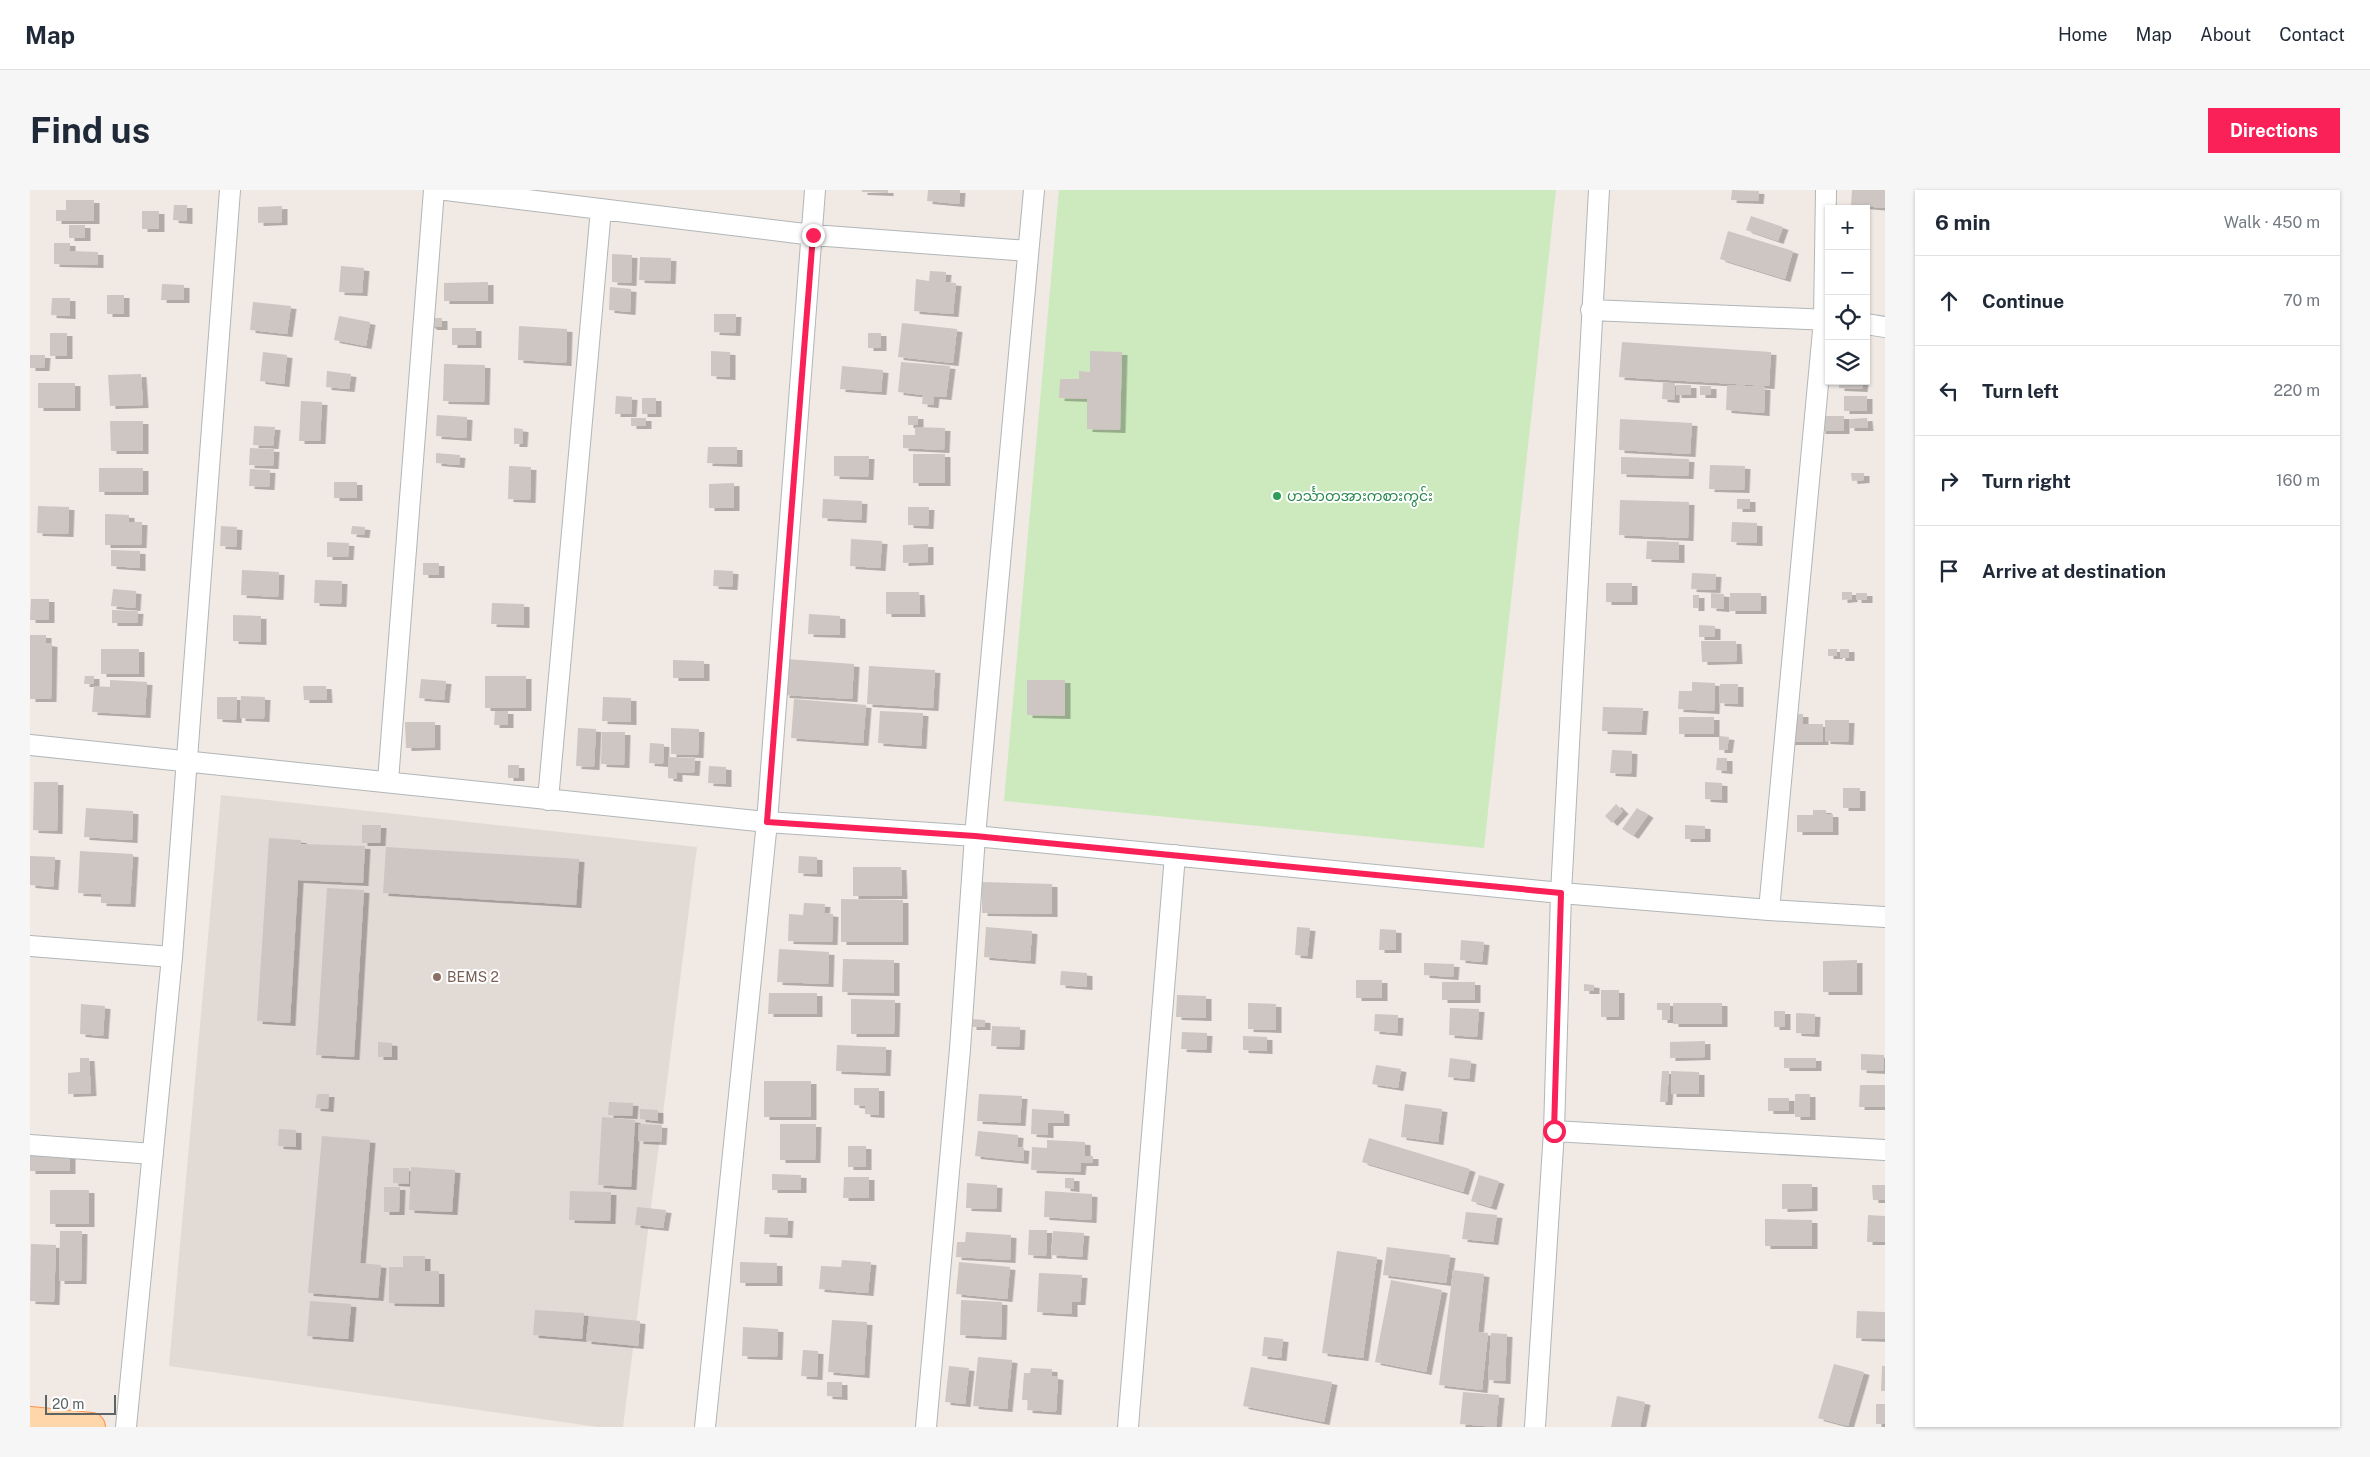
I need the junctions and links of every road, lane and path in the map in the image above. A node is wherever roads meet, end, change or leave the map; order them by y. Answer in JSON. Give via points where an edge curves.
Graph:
{"nodes":[{"id":1,"x":230,"y":190,"type":"edge"},
{"id":2,"x":434,"y":190,"type":"edge"},
{"id":3,"x":446,"y":190,"type":"edge"},
{"id":4,"x":815,"y":190,"type":"edge"},
{"id":5,"x":1034,"y":190,"type":"edge"},
{"id":6,"x":1598,"y":190,"type":"edge"},
{"id":7,"x":1826,"y":190,"type":"edge"},
{"id":8,"x":601,"y":209,"type":"junction"},
{"id":9,"x":813,"y":235,"type":"junction"},
{"id":10,"x":1028,"y":251,"type":"junction"},
{"id":11,"x":1826,"y":295,"type":"edge"},
{"id":12,"x":1591,"y":310,"type":"junction"},
{"id":13,"x":1825,"y":320,"type":"edge"},
{"id":14,"x":1870,"y":325,"type":"edge"},
{"id":15,"x":1885,"y":327,"type":"edge"},
{"id":16,"x":1825,"y":330,"type":"edge"},
{"id":17,"x":30,"y":745,"type":"edge"},
{"id":18,"x":186,"y":762,"type":"junction"},
{"id":19,"x":388,"y":781,"type":"junction"},
{"id":20,"x":548,"y":800,"type":"junction"},
{"id":21,"x":767,"y":822,"type":"junction"},
{"id":22,"x":975,"y":836,"type":"junction"},
{"id":23,"x":1175,"y":855,"type":"junction"},
{"id":24,"x":1561,"y":893,"type":"junction"},
{"id":25,"x":1768,"y":910,"type":"junction"},
{"id":26,"x":1885,"y":917,"type":"edge"},
{"id":27,"x":30,"y":946,"type":"edge"},
{"id":28,"x":172,"y":958,"type":"junction"},
{"id":29,"x":1554,"y":1131,"type":"junction"},
{"id":30,"x":30,"y":1145,"type":"edge"},
{"id":31,"x":1885,"y":1150,"type":"edge"},
{"id":32,"x":153,"y":1154,"type":"junction"},
{"id":33,"x":30,"y":1421,"type":"edge"},
{"id":34,"x":91,"y":1427,"type":"edge"},
{"id":35,"x":126,"y":1427,"type":"edge"},
{"id":36,"x":704,"y":1427,"type":"edge"},
{"id":37,"x":926,"y":1427,"type":"edge"},
{"id":38,"x":1128,"y":1427,"type":"edge"},
{"id":39,"x":1535,"y":1427,"type":"edge"}],
"edges":[{"from":1,"to":18,"type":"street"},
{"from":2,"to":19,"type":"street"},
{"from":3,"to":8,"type":"street"},
{"from":4,"to":9,"type":"street"},
{"from":5,"to":10,"type":"street"},
{"from":6,"to":12,"type":"street"},
{"from":7,"to":11,"type":"street"},
{"from":8,"to":9,"type":"street"},
{"from":8,"to":20,"type":"street"},
{"from":9,"to":10,"type":"street"},
{"from":9,"to":21,"type":"street"},
{"from":10,"to":22,"type":"street"},
{"from":12,"to":13,"type":"street"},
{"from":12,"to":24,"type":"street"},
{"from":14,"to":15,"type":"street"},
{"from":16,"to":25,"type":"street"},
{"from":17,"to":18,"type":"street"},
{"from":18,"to":19,"type":"street"},
{"from":18,"to":28,"type":"street"},
{"from":19,"to":20,"type":"street"},
{"from":20,"to":21,"type":"street"},
{"from":21,"to":22,"type":"street"},
{"from":21,"to":36,"type":"street"},
{"from":22,"to":23,"type":"street"},
{"from":22,"to":37,"type":"street","via":[[960,1049]]},
{"from":23,"to":24,"type":"street"},
{"from":23,"to":38,"type":"street"},
{"from":24,"to":25,"type":"street"},
{"from":24,"to":29,"type":"street"},
{"from":25,"to":26,"type":"street"},
{"from":27,"to":28,"type":"street"},
{"from":28,"to":32,"type":"street"},
{"from":29,"to":31,"type":"street"},
{"from":29,"to":39,"type":"street"},
{"from":30,"to":32,"type":"street"},
{"from":32,"to":35,"type":"street"},
{"from":33,"to":34,"type":"main road"}]}
